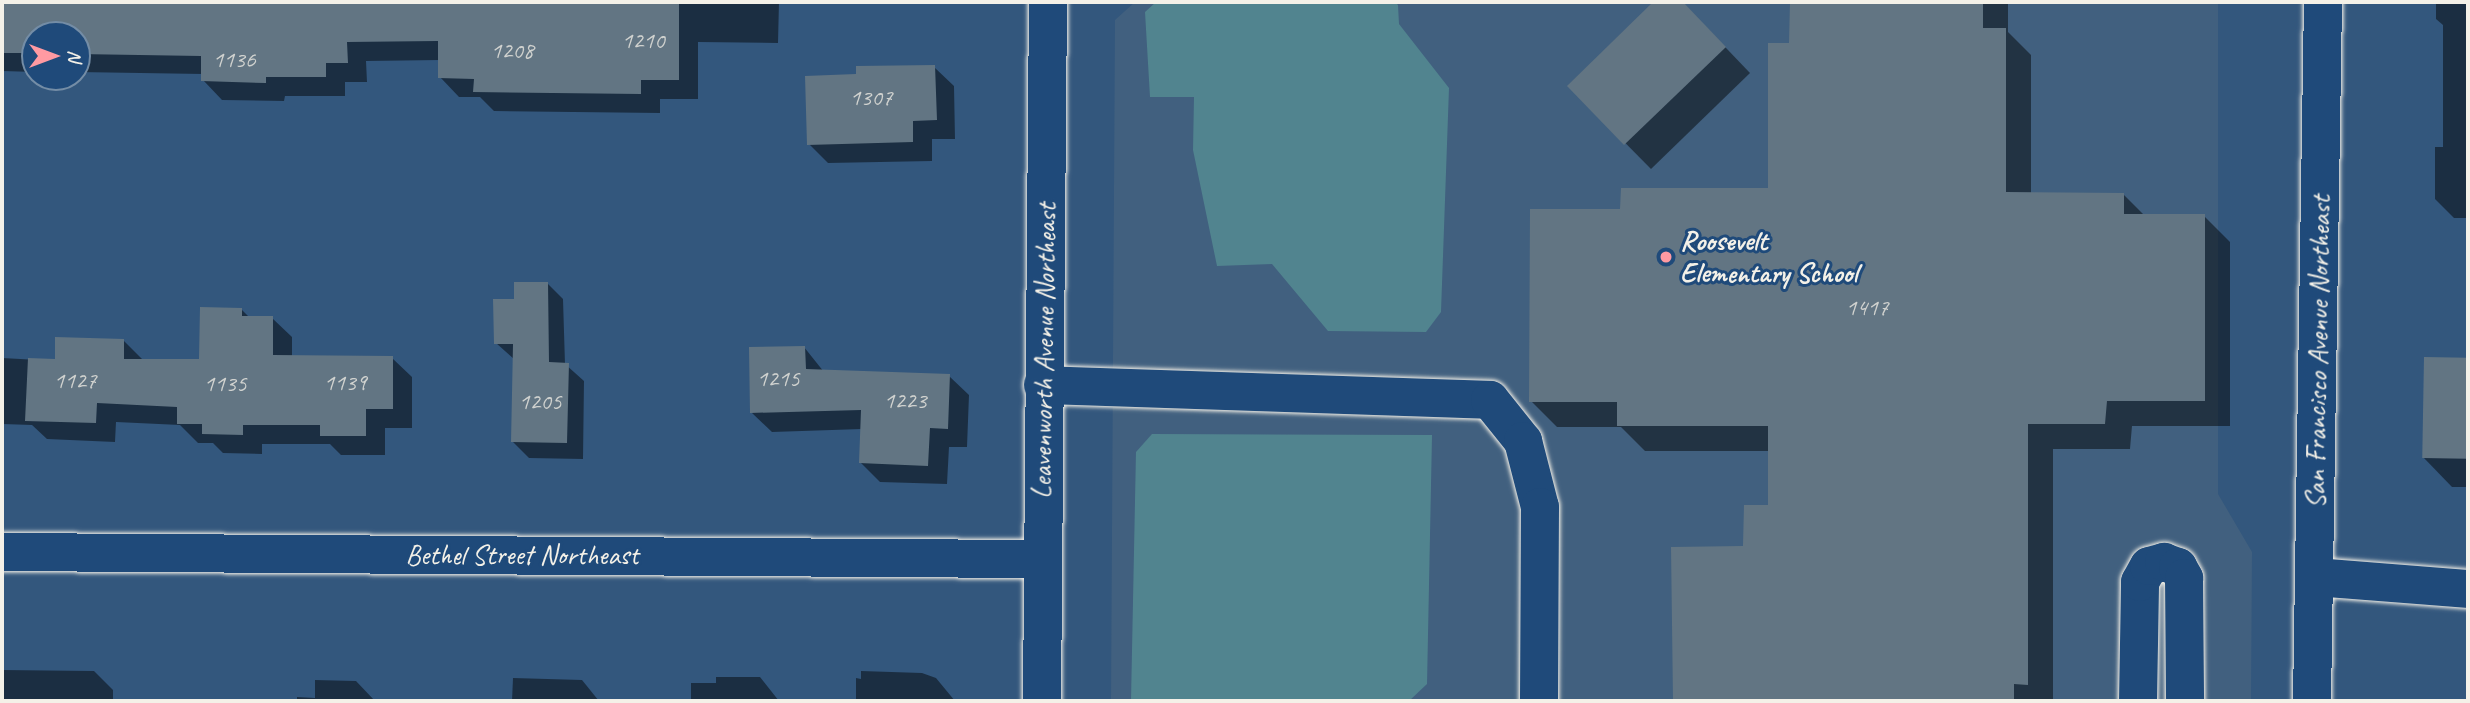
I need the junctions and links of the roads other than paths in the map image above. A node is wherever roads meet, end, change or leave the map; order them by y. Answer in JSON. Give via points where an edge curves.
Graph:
{"nodes":[{"id":1,"x":1048,"y":2,"type":"edge"},
{"id":2,"x":2323,"y":2,"type":"edge"},
{"id":3,"x":1043,"y":385,"type":"junction"},
{"id":4,"x":2,"y":552,"type":"edge"},
{"id":5,"x":1041,"y":559,"type":"junction"},
{"id":6,"x":2315,"y":578,"type":"junction"},
{"id":7,"x":2468,"y":589,"type":"edge"},
{"id":8,"x":1042,"y":701,"type":"edge"},
{"id":9,"x":1539,"y":701,"type":"edge"},
{"id":10,"x":2137,"y":701,"type":"edge"},
{"id":11,"x":2185,"y":701,"type":"edge"},
{"id":12,"x":2312,"y":701,"type":"edge"}],
"edges":[{"from":1,"to":3,"type":"street","name":"Leavenworth Avenue Northeast"},
{"from":2,"to":6,"type":"street","name":"San Francisco Avenue Northeast"},
{"from":3,"to":5,"type":"street","name":"Leavenworth Avenue Northeast"},
{"from":3,"to":9,"type":"street","via":[[1490,400],[1523,440],[1540,507]]},
{"from":4,"to":5,"type":"street","name":"Bethel Street Northeast"},
{"from":5,"to":8,"type":"street","name":"Leavenworth Avenue Northeast"},
{"from":6,"to":7,"type":"street"},
{"from":6,"to":12,"type":"street","name":"San Francisco Avenue Northeast"},
{"from":10,"to":11,"type":"street","via":[[2140,582],[2149,566],[2164,562],[2178,567],[2184,578]]}]}
